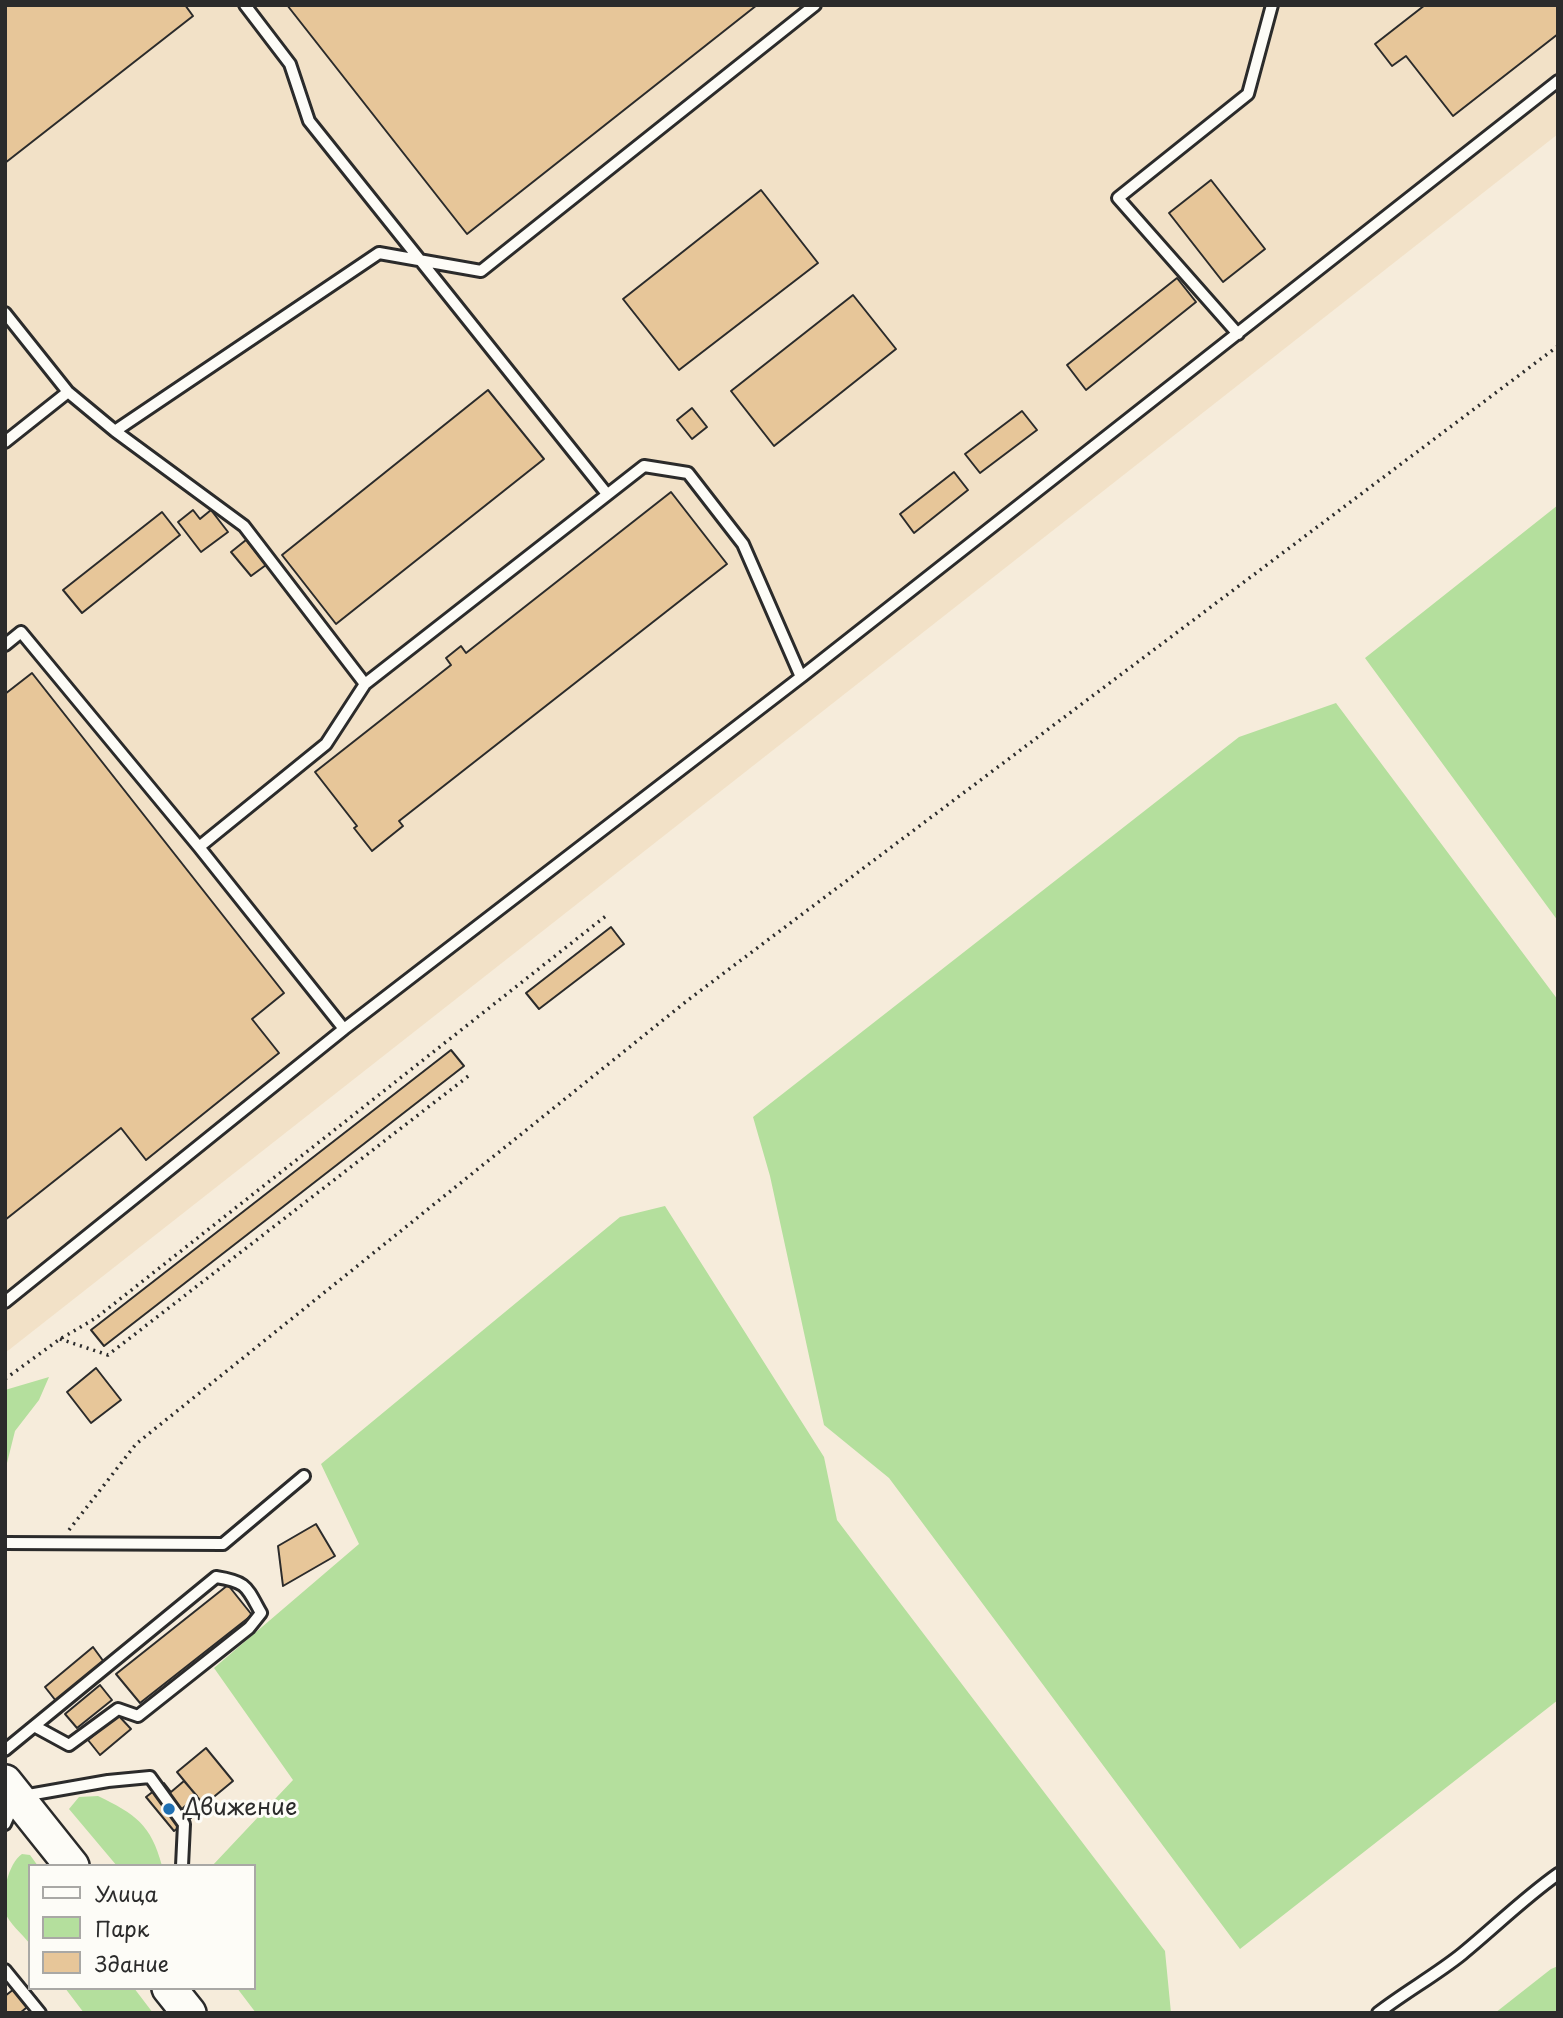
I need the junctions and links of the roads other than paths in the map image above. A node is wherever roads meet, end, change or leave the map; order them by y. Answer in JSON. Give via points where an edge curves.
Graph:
{"nodes":[{"id":1,"x":245,"y":5,"type":"edge"},
{"id":2,"x":815,"y":5,"type":"edge"},
{"id":3,"x":1272,"y":5,"type":"edge"},
{"id":4,"x":1558,"y":81,"type":"edge"},
{"id":5,"x":420,"y":260,"type":"junction"},
{"id":6,"x":5,"y":313,"type":"edge"},
{"id":7,"x":1238,"y":334,"type":"junction"},
{"id":8,"x":68,"y":392,"type":"junction"},
{"id":9,"x":115,"y":431,"type":"junction"},
{"id":10,"x":5,"y":442,"type":"edge"},
{"id":11,"x":607,"y":494,"type":"junction"},
{"id":12,"x":5,"y":645,"type":"edge"},
{"id":13,"x":801,"y":677,"type":"junction"},
{"id":14,"x":365,"y":684,"type":"junction"},
{"id":15,"x":199,"y":847,"type":"junction"},
{"id":16,"x":344,"y":1030,"type":"junction"},
{"id":17,"x":5,"y":1302,"type":"edge"},
{"id":18,"x":304,"y":1476,"type":"dead end"},
{"id":19,"x":5,"y":1543,"type":"edge"},
{"id":20,"x":36,"y":1727,"type":"junction"},
{"id":21,"x":5,"y":1750,"type":"edge"},
{"id":22,"x":9,"y":1801,"type":"edge"},
{"id":23,"x":70,"y":1864,"type":"edge"},
{"id":24,"x":182,"y":1864,"type":"edge"},
{"id":25,"x":1558,"y":1874,"type":"edge"},
{"id":26,"x":5,"y":1970,"type":"edge"},
{"id":27,"x":171,"y":1990,"type":"edge"},
{"id":28,"x":40,"y":2013,"type":"edge"},
{"id":29,"x":189,"y":2013,"type":"edge"},
{"id":30,"x":1378,"y":2013,"type":"edge"}],
"edges":[{"from":1,"to":5,"type":"lane","via":[[290,64],[309,121]]},
{"from":2,"to":5,"type":"lane","via":[[481,271]]},
{"from":3,"to":7,"type":"lane","via":[[1248,94],[1118,198]]},
{"from":4,"to":7,"type":"lane"},
{"from":5,"to":9,"type":"lane","via":[[379,253]]},
{"from":5,"to":11,"type":"lane"},
{"from":6,"to":8,"type":"lane"},
{"from":7,"to":13,"type":"lane"},
{"from":8,"to":9,"type":"lane"},
{"from":8,"to":10,"type":"lane"},
{"from":9,"to":14,"type":"lane","via":[[244,526]]},
{"from":11,"to":13,"type":"lane","via":[[644,466],[688,473],[743,544]]},
{"from":11,"to":14,"type":"lane"},
{"from":12,"to":15,"type":"lane","via":[[21,632]]},
{"from":13,"to":16,"type":"lane"},
{"from":14,"to":15,"type":"lane","via":[[326,744]]},
{"from":15,"to":16,"type":"lane"},
{"from":16,"to":17,"type":"lane"},
{"from":18,"to":19,"type":"lane","via":[[223,1544]]},
{"from":20,"to":20,"type":"lane","via":[[216,1577],[239,1581],[250,1592],[261,1613],[249,1628],[138,1716],[118,1709],[69,1745]]},
{"from":20,"to":21,"type":"lane"},
{"from":22,"to":23,"type":"main road"},
{"from":22,"to":24,"type":"lane","via":[[150,1777],[184,1824]]},
{"from":25,"to":30,"type":"lane","via":[[1461,1955]]},
{"from":26,"to":28,"type":"lane"},
{"from":27,"to":29,"type":"main road"}]}
